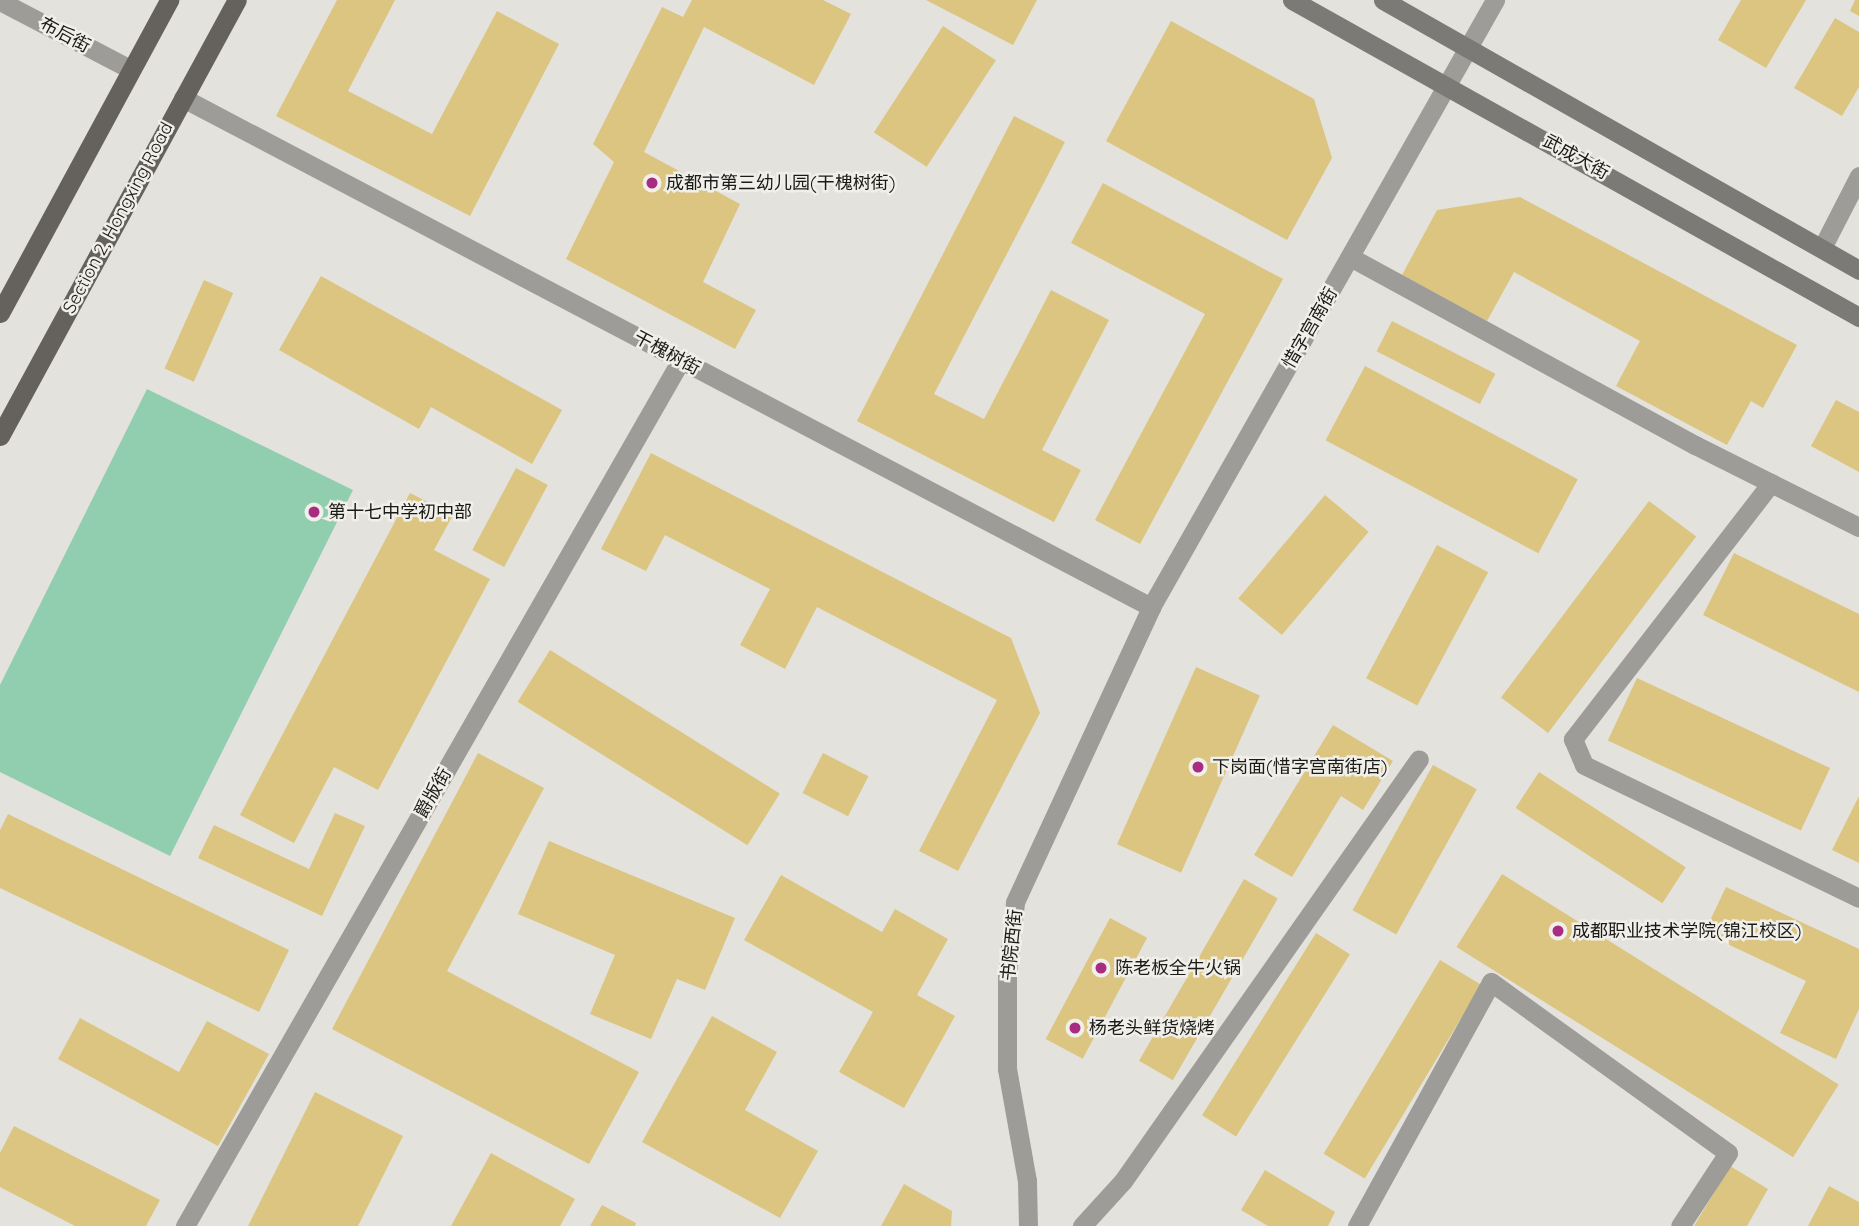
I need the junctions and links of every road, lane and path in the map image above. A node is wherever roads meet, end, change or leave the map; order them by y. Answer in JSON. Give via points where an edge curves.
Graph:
{"nodes":[{"id":1,"x":169,"y":0,"type":"edge"},
{"id":2,"x":237,"y":0,"type":"edge"},
{"id":3,"x":1292,"y":0,"type":"edge"},
{"id":4,"x":1383,"y":0,"type":"edge"},
{"id":5,"x":1496,"y":0,"type":"edge"},
{"id":6,"x":0,"y":1,"type":"edge"},
{"id":7,"x":1470,"y":48,"type":"junction"},
{"id":8,"x":130,"y":69,"type":"junction"},
{"id":9,"x":1449,"y":85,"type":"junction"},
{"id":10,"x":183,"y":99,"type":"junction"},
{"id":11,"x":1859,"y":176,"type":"edge"},
{"id":12,"x":1822,"y":248,"type":"junction"},
{"id":13,"x":1350,"y":257,"type":"junction"},
{"id":14,"x":1859,"y":270,"type":"edge"},
{"id":15,"x":0,"y":313,"type":"edge"},
{"id":16,"x":1859,"y":317,"type":"edge"},
{"id":17,"x":681,"y":360,"type":"junction"},
{"id":18,"x":0,"y":436,"type":"edge"},
{"id":19,"x":1771,"y":483,"type":"junction"},
{"id":20,"x":1859,"y":527,"type":"edge"},
{"id":21,"x":1150,"y":607,"type":"junction"},
{"id":22,"x":1419,"y":759,"type":"dead end"},
{"id":23,"x":1859,"y":898,"type":"edge"},
{"id":24,"x":185,"y":1226,"type":"edge"},
{"id":25,"x":1028,"y":1226,"type":"edge"},
{"id":26,"x":1082,"y":1226,"type":"edge"},
{"id":27,"x":1357,"y":1226,"type":"edge"},
{"id":28,"x":1680,"y":1226,"type":"edge"}],
"edges":[{"from":1,"to":8,"type":"main road"},
{"from":2,"to":10,"type":"main road","name":"Section 2, Hongxing Road"},
{"from":3,"to":9,"type":"main road","name":"武成大街"},
{"from":4,"to":7,"type":"main road"},
{"from":5,"to":7,"type":"street","name":"惜字宫南街"},
{"from":6,"to":8,"type":"street","name":"布后街"},
{"from":7,"to":9,"type":"street","name":"惜字宫南街"},
{"from":7,"to":12,"type":"main road"},
{"from":8,"to":15,"type":"main road"},
{"from":9,"to":13,"type":"street","name":"惜字宫南街"},
{"from":9,"to":16,"type":"main road","name":"武成大街"},
{"from":10,"to":17,"type":"street","name":"干槐树街"},
{"from":10,"to":18,"type":"main road","name":"Section 2, Hongxing Road"},
{"from":11,"to":12,"type":"street"},
{"from":12,"to":14,"type":"main road"},
{"from":13,"to":19,"type":"street"},
{"from":13,"to":21,"type":"street","name":"惜字宫南街"},
{"from":17,"to":21,"type":"street","name":"干槐树街"},
{"from":17,"to":24,"type":"street","name":"爵版街"},
{"from":19,"to":20,"type":"street"},
{"from":19,"to":23,"type":"street","via":[[1573,738],[1584,765]]},
{"from":21,"to":25,"type":"street","name":"书院西街","via":[[1015,902],[1007,975],[1007,1069],[1027,1181]]},
{"from":22,"to":26,"type":"street","via":[[1123,1181]]},
{"from":27,"to":28,"type":"street","via":[[1491,982],[1728,1153]]}]}
